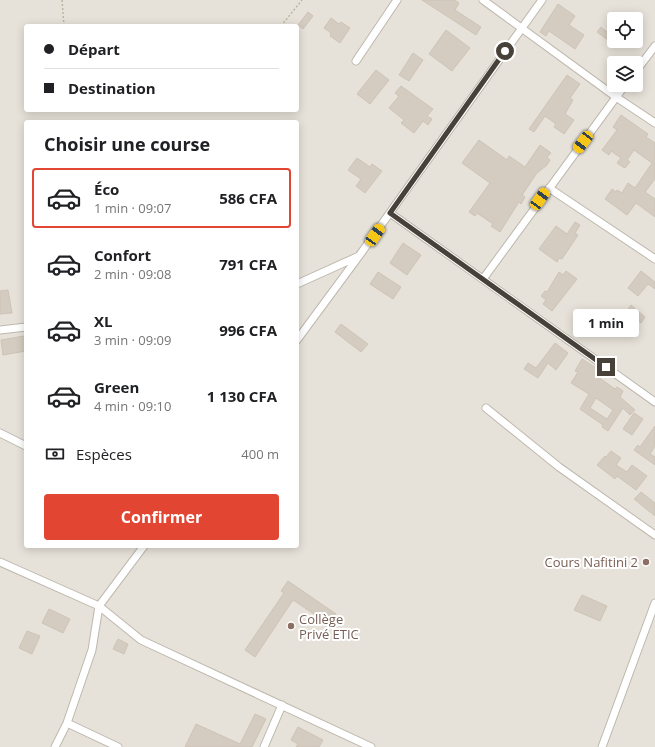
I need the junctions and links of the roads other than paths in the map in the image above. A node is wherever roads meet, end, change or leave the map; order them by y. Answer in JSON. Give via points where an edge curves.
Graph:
{"nodes":[{"id":1,"x":397,"y":0,"type":"edge"},
{"id":2,"x":483,"y":0,"type":"edge"},
{"id":3,"x":542,"y":0,"type":"edge"},
{"id":4,"x":522,"y":28,"type":"junction"},
{"id":5,"x":655,"y":46,"type":"edge"},
{"id":6,"x":356,"y":61,"type":"dead end"},
{"id":7,"x":643,"y":62,"type":"edge"},
{"id":8,"x":620,"y":92,"type":"edge"},
{"id":9,"x":616,"y":97,"type":"junction"},
{"id":10,"x":655,"y":123,"type":"edge"},
{"id":11,"x":549,"y":188,"type":"junction"},
{"id":12,"x":390,"y":213,"type":"junction"},
{"id":13,"x":359,"y":256,"type":"junction"},
{"id":14,"x":655,"y":259,"type":"edge"},
{"id":15,"x":483,"y":279,"type":"junction"},
{"id":16,"x":299,"y":283,"type":"edge"},
{"id":17,"x":24,"y":327,"type":"edge"},
{"id":18,"x":0,"y":330,"type":"edge"},
{"id":19,"x":299,"y":337,"type":"edge"},
{"id":20,"x":655,"y":402,"type":"edge"},
{"id":21,"x":486,"y":408,"type":"dead end"},
{"id":22,"x":0,"y":433,"type":"edge"},
{"id":23,"x":24,"y":445,"type":"edge"},
{"id":24,"x":655,"y":535,"type":"edge"},
{"id":25,"x":142,"y":548,"type":"edge"},
{"id":26,"x":0,"y":562,"type":"edge"},
{"id":27,"x":655,"y":603,"type":"edge"},
{"id":28,"x":99,"y":606,"type":"junction"},
{"id":29,"x":282,"y":705,"type":"junction"},
{"id":30,"x":67,"y":723,"type":"junction"},
{"id":31,"x":55,"y":747,"type":"edge"},
{"id":32,"x":118,"y":747,"type":"edge"},
{"id":33,"x":264,"y":747,"type":"edge"},
{"id":34,"x":371,"y":747,"type":"edge"},
{"id":35,"x":602,"y":747,"type":"edge"}],
"edges":[{"from":1,"to":6,"type":"street"},
{"from":2,"to":4,"type":"street"},
{"from":3,"to":4,"type":"street"},
{"from":4,"to":9,"type":"street"},
{"from":4,"to":12,"type":"street"},
{"from":5,"to":7,"type":"street"},
{"from":8,"to":9,"type":"street"},
{"from":9,"to":10,"type":"street"},
{"from":9,"to":11,"type":"street"},
{"from":11,"to":14,"type":"street"},
{"from":11,"to":15,"type":"street"},
{"from":12,"to":13,"type":"street"},
{"from":12,"to":15,"type":"street"},
{"from":13,"to":16,"type":"street"},
{"from":13,"to":19,"type":"street"},
{"from":15,"to":20,"type":"street"},
{"from":17,"to":18,"type":"street"},
{"from":21,"to":24,"type":"street","via":[[559,467]]},
{"from":22,"to":23,"type":"street"},
{"from":25,"to":28,"type":"street"},
{"from":26,"to":28,"type":"street"},
{"from":27,"to":35,"type":"street"},
{"from":28,"to":29,"type":"street","via":[[142,640]]},
{"from":28,"to":30,"type":"street","via":[[92,650]]},
{"from":29,"to":33,"type":"street"},
{"from":29,"to":34,"type":"street"},
{"from":30,"to":31,"type":"street"},
{"from":30,"to":32,"type":"street"}]}
